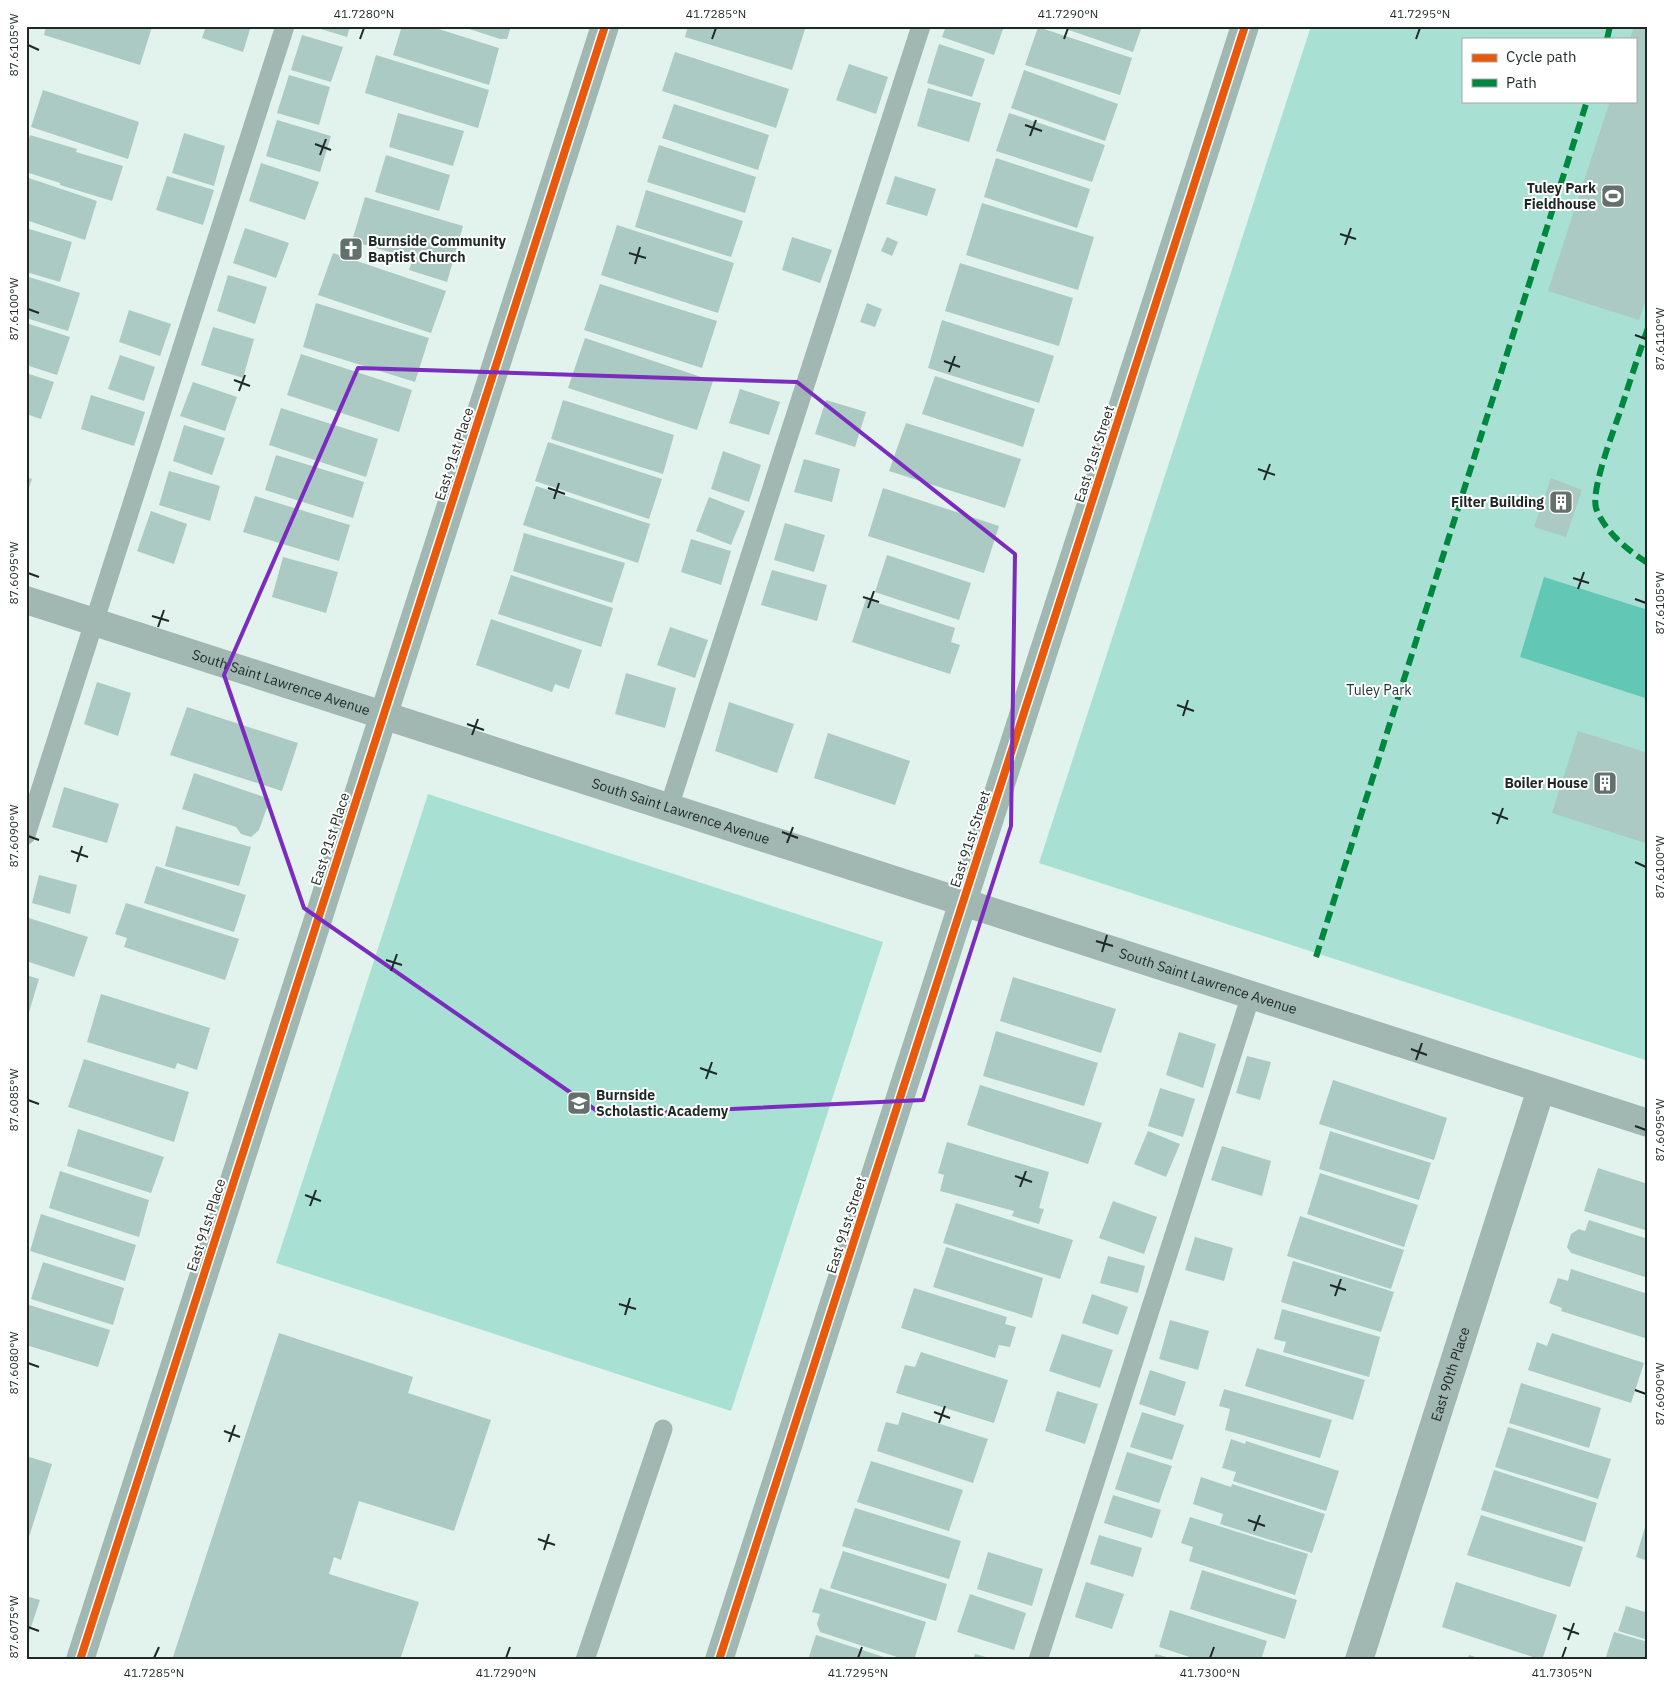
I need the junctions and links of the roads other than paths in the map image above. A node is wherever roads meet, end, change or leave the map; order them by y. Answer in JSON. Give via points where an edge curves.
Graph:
{"nodes":[{"id":1,"x":285,"y":26,"type":"edge"},
{"id":2,"x":605,"y":26,"type":"edge"},
{"id":3,"x":921,"y":26,"type":"edge"},
{"id":4,"x":1245,"y":26,"type":"edge"},
{"id":5,"x":26,"y":600,"type":"edge"},
{"id":6,"x":95,"y":622,"type":"junction"},
{"id":7,"x":384,"y":715,"type":"junction"},
{"id":8,"x":669,"y":807,"type":"junction"},
{"id":9,"x":26,"y":835,"type":"edge"},
{"id":10,"x":962,"y":902,"type":"junction"},
{"id":11,"x":1251,"y":995,"type":"junction"},
{"id":12,"x":1541,"y":1089,"type":"junction"},
{"id":13,"x":1648,"y":1123,"type":"edge"},
{"id":14,"x":663,"y":1429,"type":"dead end"},
{"id":15,"x":80,"y":1660,"type":"edge"},
{"id":16,"x":585,"y":1660,"type":"edge"},
{"id":17,"x":719,"y":1660,"type":"edge"},
{"id":18,"x":1038,"y":1660,"type":"edge"},
{"id":19,"x":1359,"y":1660,"type":"edge"}],
"edges":[{"from":1,"to":6,"type":"lane"},
{"from":2,"to":7,"type":"street","name":"East 91st Place"},
{"from":3,"to":8,"type":"lane"},
{"from":4,"to":10,"type":"street","name":"East 91st Street"},
{"from":5,"to":6,"type":"street","name":"South Saint Lawrence Avenue"},
{"from":6,"to":7,"type":"street","name":"South Saint Lawrence Avenue"},
{"from":6,"to":9,"type":"lane"},
{"from":7,"to":8,"type":"street","name":"South Saint Lawrence Avenue"},
{"from":7,"to":15,"type":"street","name":"East 91st Place"},
{"from":8,"to":10,"type":"street","name":"South Saint Lawrence Avenue"},
{"from":10,"to":11,"type":"street","name":"South Saint Lawrence Avenue"},
{"from":10,"to":17,"type":"street","name":"East 91st Street"},
{"from":11,"to":12,"type":"street","name":"South Saint Lawrence Avenue"},
{"from":11,"to":18,"type":"lane"},
{"from":12,"to":13,"type":"street","name":"South Saint Lawrence Avenue"},
{"from":12,"to":19,"type":"street","name":"East 90th Place"},
{"from":14,"to":16,"type":"lane"}]}
